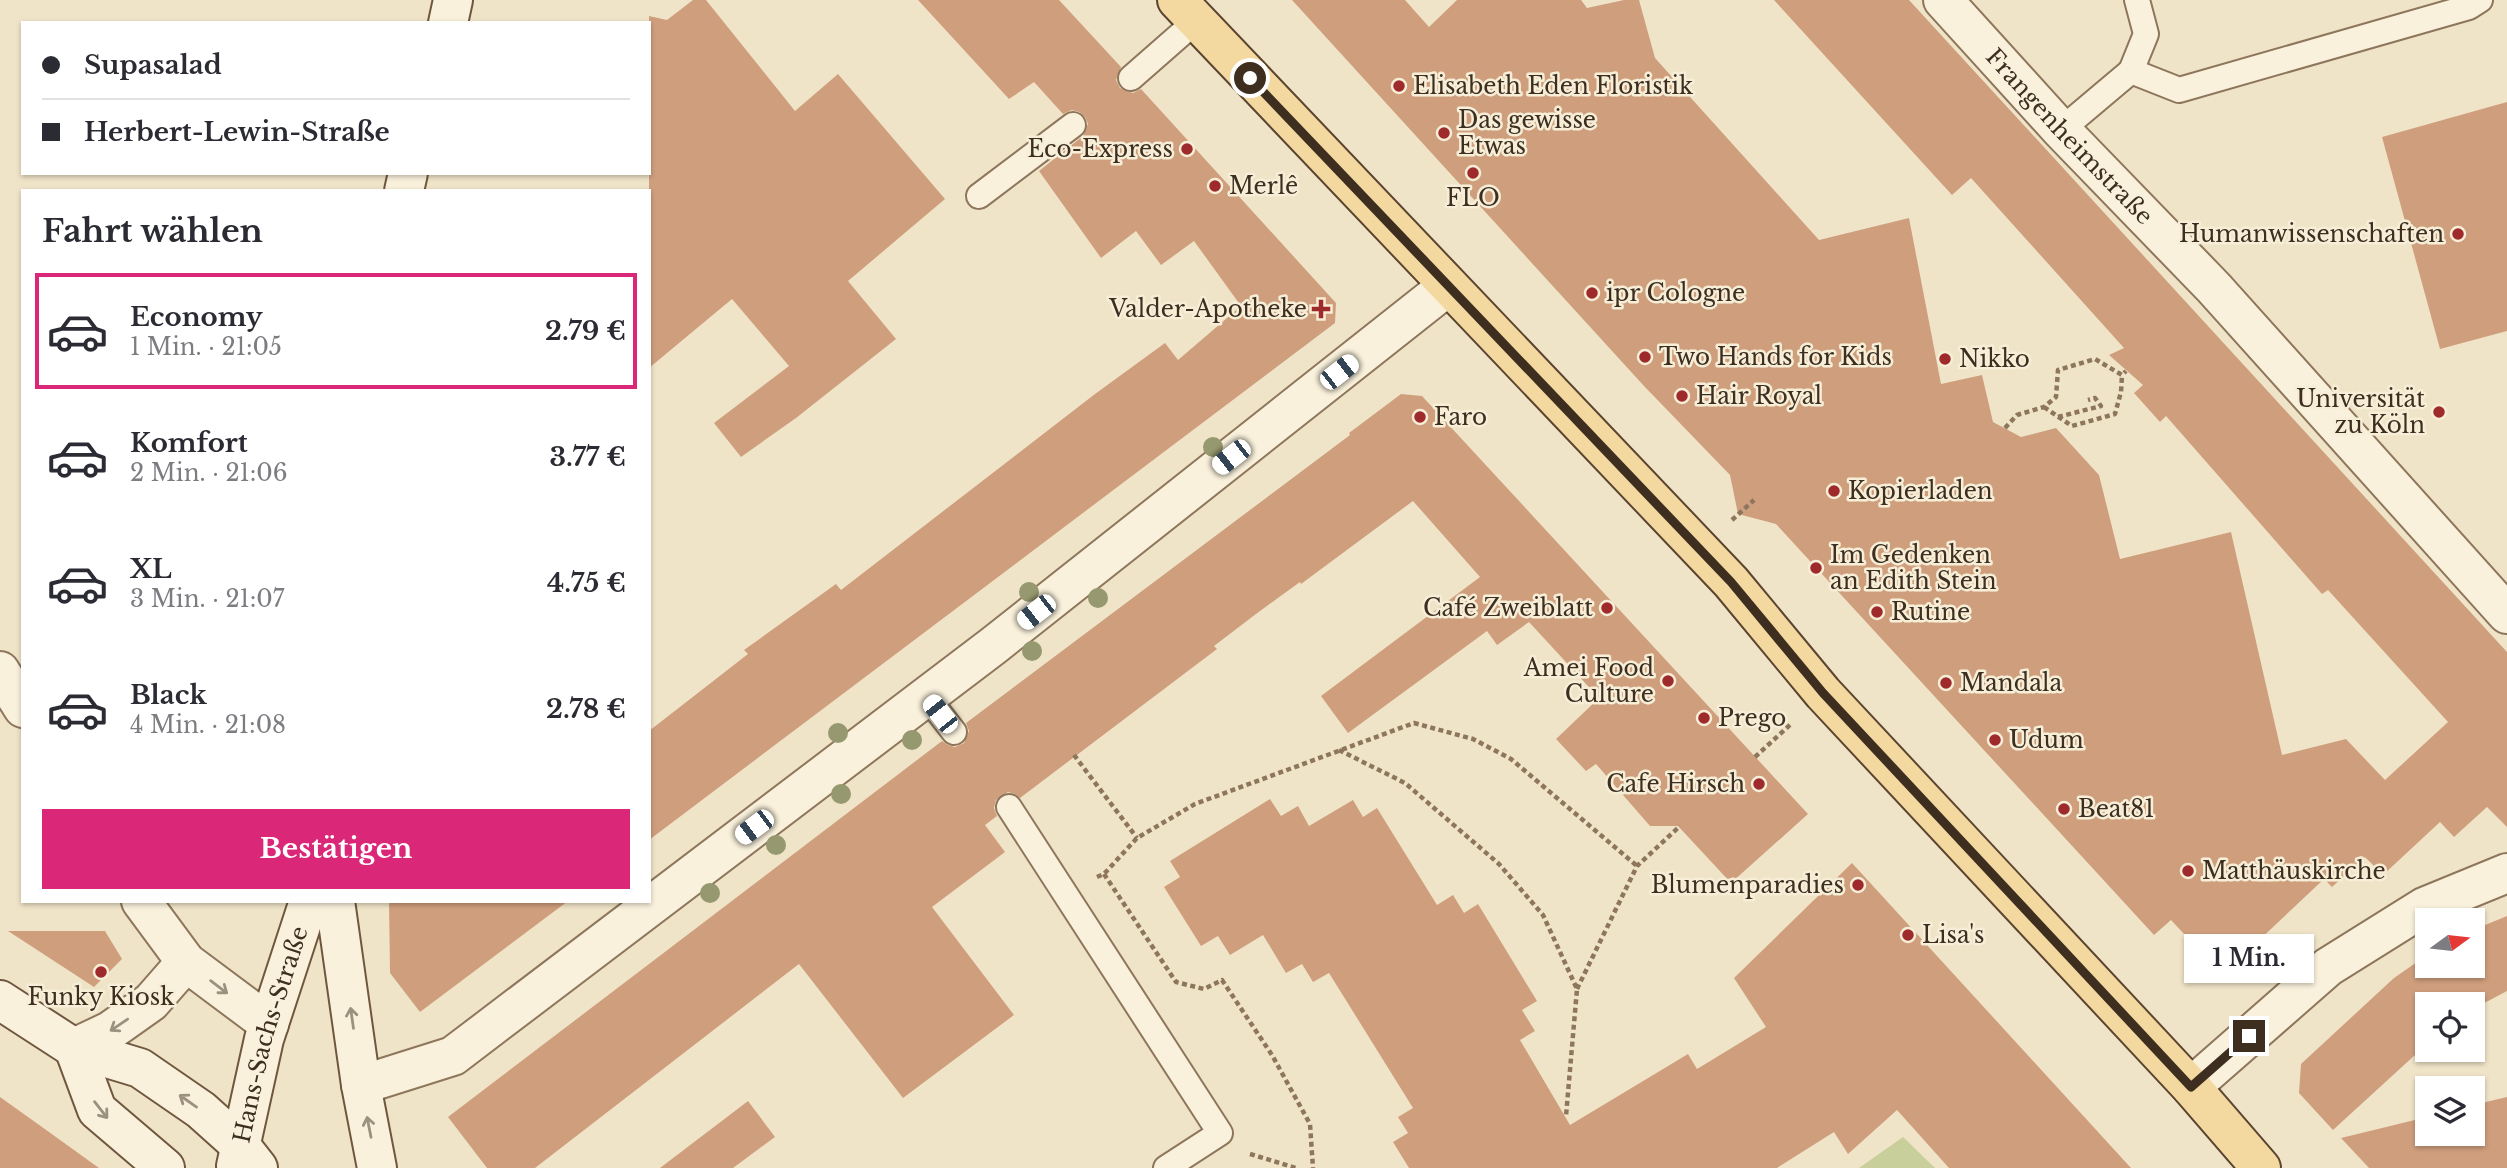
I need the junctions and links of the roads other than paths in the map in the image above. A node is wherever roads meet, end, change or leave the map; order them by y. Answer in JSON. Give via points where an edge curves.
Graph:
{"nodes":[{"id":1,"x":453,"y":0,"type":"edge"},
{"id":2,"x":1943,"y":0,"type":"edge"},
{"id":3,"x":2137,"y":0,"type":"edge"},
{"id":4,"x":2480,"y":0,"type":"edge"},
{"id":5,"x":1186,"y":11,"type":"edge"},
{"id":6,"x":448,"y":21,"type":"edge"},
{"id":7,"x":2131,"y":71,"type":"junction"},
{"id":8,"x":1131,"y":78,"type":"dead end"},
{"id":9,"x":1073,"y":125,"type":"dead end"},
{"id":10,"x":2061,"y":130,"type":"junction"},
{"id":11,"x":979,"y":196,"type":"dead end"},
{"id":12,"x":1448,"y":286,"type":"junction"},
{"id":13,"x":2507,"y":614,"type":"edge"},
{"id":14,"x":0,"y":671,"type":"edge"},
{"id":15,"x":926,"y":696,"type":"junction"},
{"id":16,"x":21,"y":705,"type":"edge"},
{"id":17,"x":954,"y":732,"type":"dead end"},
{"id":18,"x":1009,"y":807,"type":"dead end"},
{"id":19,"x":2507,"y":873,"type":"edge"},
{"id":20,"x":142,"y":903,"type":"edge"},
{"id":21,"x":308,"y":903,"type":"edge"},
{"id":22,"x":335,"y":903,"type":"edge"},
{"id":23,"x":186,"y":962,"type":"junction"},
{"id":24,"x":0,"y":1000,"type":"edge"},
{"id":25,"x":269,"y":1024,"type":"junction"},
{"id":26,"x":74,"y":1048,"type":"junction"},
{"id":27,"x":361,"y":1085,"type":"junction"},
{"id":28,"x":2191,"y":1087,"type":"junction"},
{"id":29,"x":244,"y":1160,"type":"edge"},
{"id":30,"x":165,"y":1168,"type":"edge"},
{"id":31,"x":377,"y":1168,"type":"edge"},
{"id":32,"x":1166,"y":1168,"type":"edge"},
{"id":33,"x":2261,"y":1168,"type":"edge"}],
"edges":[{"from":1,"to":6,"type":"street"},
{"from":2,"to":10,"type":"street","name":"Frangenheimstraße"},
{"from":3,"to":7,"type":"lane","via":[[2146,34]]},
{"from":4,"to":7,"type":"lane","via":[[2469,7],[2179,90]]},
{"from":5,"to":8,"type":"lane"},
{"from":5,"to":12,"type":"main road"},
{"from":7,"to":10,"type":"lane"},
{"from":9,"to":11,"type":"lane"},
{"from":10,"to":13,"type":"street","name":"Frangenheimstraße","via":[[2214,288]]},
{"from":12,"to":15,"type":"street"},
{"from":12,"to":28,"type":"main road","via":[[1731,582],[1823,693]]},
{"from":14,"to":16,"type":"street"},
{"from":15,"to":17,"type":"lane"},
{"from":15,"to":27,"type":"street","via":[[453,1056]]},
{"from":18,"to":32,"type":"lane","via":[[1220,1133]]},
{"from":19,"to":28,"type":"street","via":[[2424,907],[2328,967]]},
{"from":20,"to":23,"type":"street"},
{"from":21,"to":25,"type":"street","name":"Hans-Sachs-Straße"},
{"from":27,"to":22,"type":"street","name":"Hans-Sachs-Straße","one_way":true},
{"from":23,"to":25,"type":"street","one_way":true},
{"from":23,"to":26,"type":"street","one_way":true,"via":[[151,1002],[110,1031]]},
{"from":24,"to":26,"type":"street"},
{"from":25,"to":29,"type":"street","name":"Hans-Sachs-Straße"},
{"from":29,"to":26,"type":"street","one_way":true,"via":[[201,1110],[140,1068]]},
{"from":26,"to":30,"type":"street","one_way":true,"via":[[97,1110]]},
{"from":31,"to":27,"type":"street","name":"Hans-Sachs-Straße","one_way":true},
{"from":28,"to":33,"type":"main road"}]}
